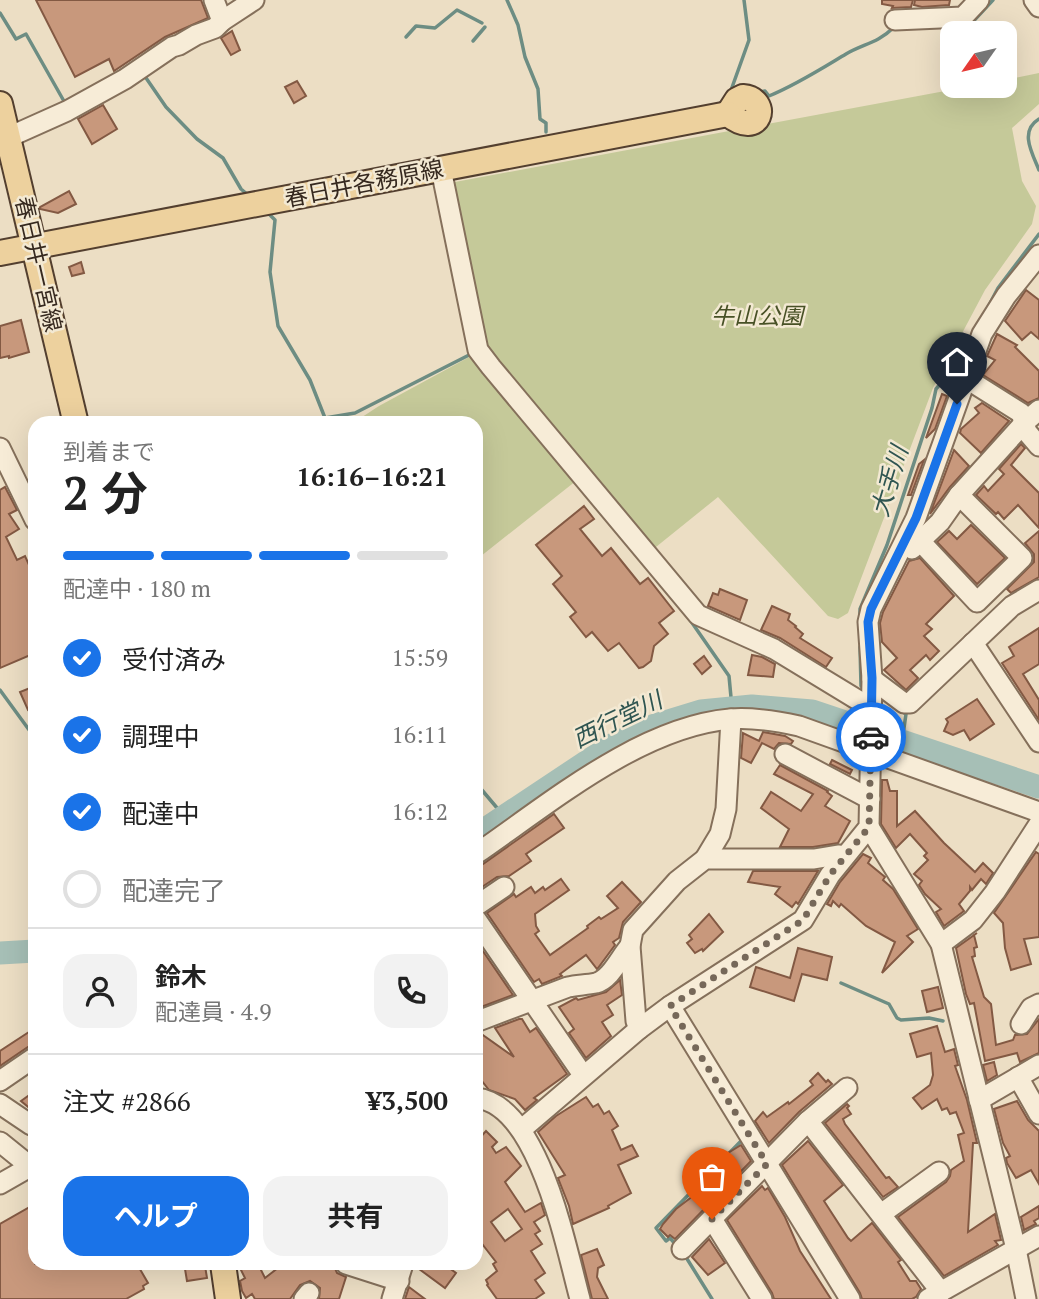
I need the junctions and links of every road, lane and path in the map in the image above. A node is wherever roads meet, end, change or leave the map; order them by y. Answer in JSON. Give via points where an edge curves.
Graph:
{"nodes":[{"id":1,"x":214,"y":0,"type":"edge"},
{"id":2,"x":254,"y":0,"type":"edge"},
{"id":3,"x":979,"y":0,"type":"edge"},
{"id":4,"x":1034,"y":0,"type":"edge"},
{"id":5,"x":1039,"y":7,"type":"edge"},
{"id":6,"x":929,"y":9,"type":"edge"},
{"id":7,"x":895,"y":20,"type":"dead end"},
{"id":8,"x":222,"y":21,"type":"junction"},
{"id":9,"x":0,"y":104,"type":"edge"},
{"id":10,"x":728,"y":114,"type":"dead end"},
{"id":11,"x":4,"y":139,"type":"edge"},
{"id":12,"x":441,"y":169,"type":"junction"},
{"id":13,"x":35,"y":247,"type":"junction"},
{"id":14,"x":0,"y":253,"type":"edge"},
{"id":15,"x":1038,"y":259,"type":"edge"},
{"id":16,"x":967,"y":379,"type":"junction"},
{"id":17,"x":74,"y":416,"type":"edge"},
{"id":18,"x":1032,"y":416,"type":"edge"},
{"id":19,"x":1039,"y":446,"type":"edge"},
{"id":20,"x":0,"y":448,"type":"edge"},
{"id":21,"x":6,"y":479,"type":"edge"},
{"id":22,"x":959,"y":495,"type":"junction"},
{"id":23,"x":28,"y":510,"type":"edge"},
{"id":24,"x":920,"y":541,"type":"junction"},
{"id":25,"x":897,"y":555,"type":"junction"},
{"id":26,"x":1039,"y":590,"type":"edge"},
{"id":27,"x":973,"y":643,"type":"junction"},
{"id":28,"x":872,"y":678,"type":"junction"},
{"id":29,"x":871,"y":708,"type":"junction"},
{"id":30,"x":731,"y":719,"type":"junction"},
{"id":31,"x":1039,"y":742,"type":"edge"},
{"id":32,"x":872,"y":752,"type":"junction"},
{"id":33,"x":785,"y":754,"type":"dead end"},
{"id":34,"x":870,"y":799,"type":"junction"},
{"id":35,"x":1039,"y":812,"type":"edge"},
{"id":36,"x":1039,"y":824,"type":"edge"},
{"id":37,"x":869,"y":827,"type":"junction"},
{"id":38,"x":483,"y":848,"type":"edge"},
{"id":39,"x":845,"y":856,"type":"junction"},
{"id":40,"x":705,"y":859,"type":"junction"},
{"id":41,"x":504,"y":887,"type":"dead end"},
{"id":42,"x":483,"y":901,"type":"edge"},
{"id":43,"x":483,"y":929,"type":"edge"},
{"id":44,"x":942,"y":944,"type":"junction"},
{"id":45,"x":629,"y":946,"type":"junction"},
{"id":46,"x":532,"y":1000,"type":"junction"},
{"id":47,"x":1039,"y":1004,"type":"edge"},
{"id":48,"x":670,"y":1006,"type":"junction"},
{"id":49,"x":483,"y":1019,"type":"edge"},
{"id":50,"x":1021,"y":1024,"type":"dead end"},
{"id":51,"x":639,"y":1030,"type":"junction"},
{"id":52,"x":28,"y":1062,"type":"edge"},
{"id":53,"x":1039,"y":1065,"type":"edge"},
{"id":54,"x":583,"y":1076,"type":"junction"},
{"id":55,"x":1018,"y":1077,"type":"junction"},
{"id":56,"x":0,"y":1081,"type":"edge"},
{"id":57,"x":847,"y":1088,"type":"dead end"},
{"id":58,"x":483,"y":1099,"type":"edge"},
{"id":59,"x":979,"y":1100,"type":"junction"},
{"id":60,"x":0,"y":1104,"type":"edge"},
{"id":61,"x":1039,"y":1114,"type":"edge"},
{"id":62,"x":28,"y":1121,"type":"edge"},
{"id":63,"x":808,"y":1121,"type":"junction"},
{"id":64,"x":522,"y":1129,"type":"junction"},
{"id":65,"x":0,"y":1142,"type":"edge"},
{"id":66,"x":28,"y":1162,"type":"edge"},
{"id":67,"x":767,"y":1164,"type":"junction"},
{"id":68,"x":28,"y":1168,"type":"edge"},
{"id":69,"x":939,"y":1172,"type":"dead end"},
{"id":70,"x":0,"y":1184,"type":"edge"},
{"id":71,"x":881,"y":1214,"type":"junction"},
{"id":72,"x":712,"y":1219,"type":"junction"},
{"id":73,"x":1039,"y":1236,"type":"edge"},
{"id":74,"x":682,"y":1250,"type":"dead end"},
{"id":75,"x":1016,"y":1250,"type":"junction"},
{"id":76,"x":224,"y":1270,"type":"edge"},
{"id":77,"x":364,"y":1270,"type":"edge"},
{"id":78,"x":398,"y":1281,"type":"edge"},
{"id":79,"x":935,"y":1295,"type":"edge"},
{"id":80,"x":228,"y":1299,"type":"edge"},
{"id":81,"x":580,"y":1299,"type":"edge"},
{"id":82,"x":762,"y":1299,"type":"edge"},
{"id":83,"x":850,"y":1299,"type":"edge"},
{"id":84,"x":1026,"y":1299,"type":"edge"}],
"edges":[{"from":1,"to":8,"type":"street"},
{"from":2,"to":8,"type":"street"},
{"from":3,"to":6,"type":"street","via":[[963,17]]},
{"from":4,"to":5,"type":"street"},
{"from":6,"to":7,"type":"street"},
{"from":8,"to":11,"type":"street","via":[[67,111]]},
{"from":9,"to":11,"type":"main road","name":"春日井一宮線"},
{"from":10,"to":12,"type":"main road","name":"春日井各務原線"},
{"from":11,"to":13,"type":"main road","name":"春日井一宮線"},
{"from":12,"to":13,"type":"main road","name":"春日井各務原線"},
{"from":12,"to":29,"type":"street","via":[[478,350],[491,367],[698,615],[774,649]]},
{"from":13,"to":14,"type":"main road","name":"春日井各務原線"},
{"from":13,"to":17,"type":"main road","name":"春日井一宮線"},
{"from":15,"to":16,"type":"street","via":[[1006,296],[982,334]]},
{"from":16,"to":18,"type":"street"},
{"from":16,"to":25,"type":"street","via":[[916,518]]},
{"from":18,"to":19,"type":"street","via":[[1027,432]]},
{"from":18,"to":22,"type":"street"},
{"from":20,"to":21,"type":"street"},
{"from":21,"to":23,"type":"street"},
{"from":22,"to":24,"type":"street"},
{"from":22,"to":24,"type":"street","via":[[1022,558],[977,602]]},
{"from":24,"to":25,"type":"street","via":[[904,557]]},
{"from":25,"to":28,"type":"street","via":[[868,622]]},
{"from":26,"to":27,"type":"street","via":[[1012,606]]},
{"from":27,"to":28,"type":"street","via":[[910,703]]},
{"from":27,"to":31,"type":"street"},
{"from":28,"to":29,"type":"street"},
{"from":29,"to":32,"type":"street"},
{"from":30,"to":32,"type":"street","via":[[799,726]]},
{"from":30,"to":38,"type":"street","via":[[674,732],[634,750]]},
{"from":30,"to":40,"type":"street","via":[[726,809],[720,834]]},
{"from":32,"to":34,"type":"street"},
{"from":32,"to":35,"type":"street"},
{"from":33,"to":34,"type":"street"},
{"from":34,"to":37,"type":"street"},
{"from":36,"to":44,"type":"street","via":[[981,911]]},
{"from":37,"to":39,"type":"street"},
{"from":37,"to":44,"type":"street"},
{"from":39,"to":40,"type":"street"},
{"from":39,"to":48,"type":"street","via":[[803,920]]},
{"from":40,"to":45,"type":"street","via":[[651,909],[634,930]]},
{"from":41,"to":42,"type":"street"},
{"from":43,"to":46,"type":"street"},
{"from":44,"to":59,"type":"street"},
{"from":45,"to":46,"type":"street","via":[[608,976],[597,983]]},
{"from":45,"to":51,"type":"street"},
{"from":46,"to":49,"type":"street"},
{"from":46,"to":54,"type":"street"},
{"from":47,"to":50,"type":"street"},
{"from":48,"to":51,"type":"street"},
{"from":48,"to":67,"type":"street"},
{"from":51,"to":54,"type":"street"},
{"from":52,"to":56,"type":"street"},
{"from":53,"to":55,"type":"street"},
{"from":54,"to":64,"type":"street"},
{"from":55,"to":59,"type":"street"},
{"from":55,"to":61,"type":"street"},
{"from":57,"to":63,"type":"street"},
{"from":58,"to":64,"type":"street","via":[[506,1112]]},
{"from":59,"to":75,"type":"street"},
{"from":60,"to":62,"type":"street"},
{"from":63,"to":67,"type":"street"},
{"from":63,"to":71,"type":"street"},
{"from":64,"to":81,"type":"street","via":[[552,1200]]},
{"from":65,"to":66,"type":"street"},
{"from":67,"to":72,"type":"street"},
{"from":67,"to":83,"type":"street"},
{"from":68,"to":70,"type":"street"},
{"from":69,"to":71,"type":"street"},
{"from":71,"to":79,"type":"street"},
{"from":72,"to":74,"type":"street"},
{"from":72,"to":82,"type":"street"},
{"from":73,"to":75,"type":"street"},
{"from":75,"to":79,"type":"street"},
{"from":75,"to":84,"type":"street"},
{"from":76,"to":80,"type":"main road"},
{"from":77,"to":78,"type":"street"}]}
